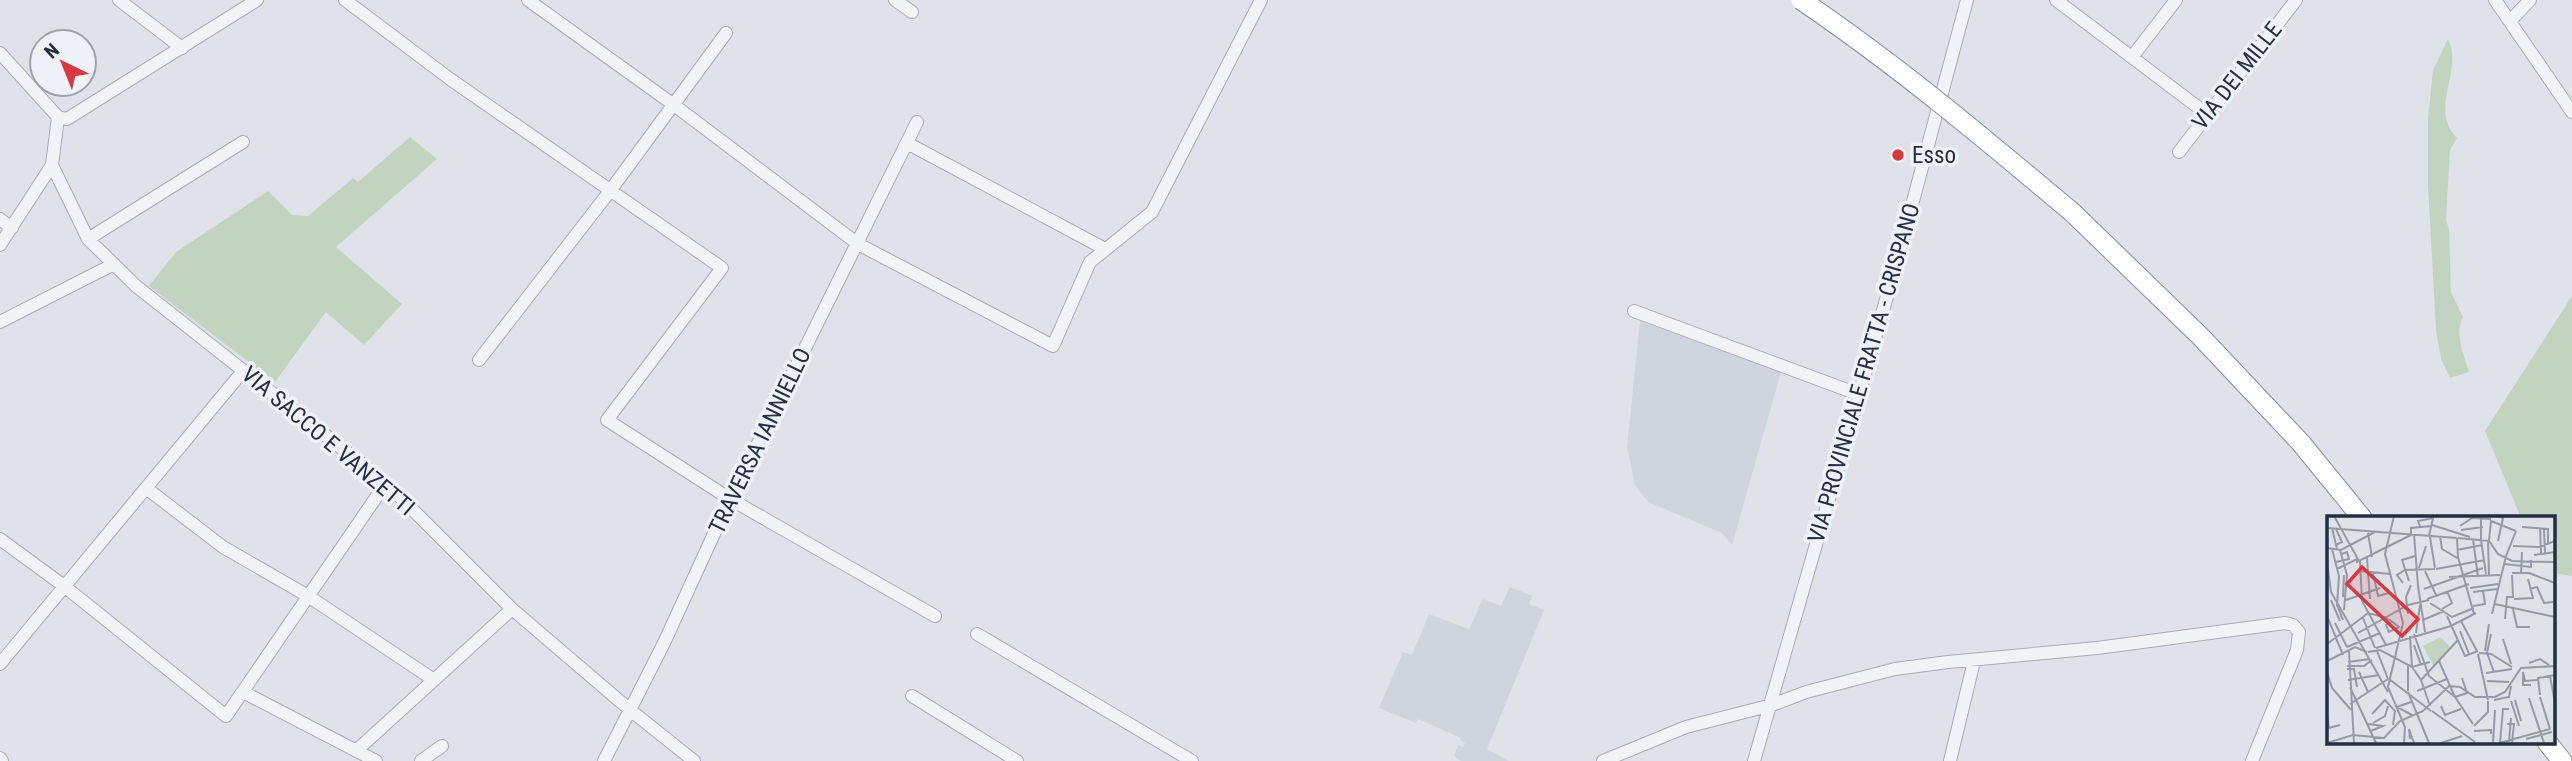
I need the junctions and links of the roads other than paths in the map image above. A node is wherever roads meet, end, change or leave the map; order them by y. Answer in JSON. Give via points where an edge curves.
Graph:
{"nodes":[{"id":1,"x":119,"y":0,"type":"edge"},
{"id":2,"x":257,"y":0,"type":"edge"},
{"id":3,"x":345,"y":0,"type":"edge"},
{"id":4,"x":528,"y":0,"type":"edge"},
{"id":5,"x":895,"y":0,"type":"edge"},
{"id":6,"x":1261,"y":0,"type":"edge"},
{"id":7,"x":1801,"y":0,"type":"edge"},
{"id":8,"x":1967,"y":0,"type":"edge"},
{"id":9,"x":2056,"y":0,"type":"edge"},
{"id":10,"x":2176,"y":0,"type":"edge"},
{"id":11,"x":2296,"y":0,"type":"edge"},
{"id":12,"x":2496,"y":0,"type":"edge"},
{"id":13,"x":2530,"y":0,"type":"edge"},
{"id":14,"x":912,"y":12,"type":"dead end"},
{"id":15,"x":2511,"y":20,"type":"junction"},
{"id":16,"x":726,"y":33,"type":"dead end"},
{"id":17,"x":182,"y":48,"type":"junction"},
{"id":18,"x":0,"y":53,"type":"edge"},
{"id":19,"x":2132,"y":57,"type":"junction"},
{"id":20,"x":674,"y":105,"type":"junction"},
{"id":21,"x":2572,"y":112,"type":"edge"},
{"id":22,"x":2207,"y":114,"type":"junction"},
{"id":23,"x":58,"y":117,"type":"junction"},
{"id":24,"x":918,"y":122,"type":"dead end"},
{"id":25,"x":243,"y":142,"type":"dead end"},
{"id":26,"x":907,"y":143,"type":"junction"},
{"id":27,"x":2179,"y":152,"type":"dead end"},
{"id":28,"x":52,"y":165,"type":"junction"},
{"id":29,"x":610,"y":191,"type":"junction"},
{"id":30,"x":0,"y":219,"type":"edge"},
{"id":31,"x":12,"y":228,"type":"junction"},
{"id":32,"x":88,"y":239,"type":"junction"},
{"id":33,"x":858,"y":244,"type":"junction"},
{"id":34,"x":0,"y":245,"type":"edge"},
{"id":35,"x":1105,"y":249,"type":"junction"},
{"id":36,"x":114,"y":264,"type":"junction"},
{"id":37,"x":1634,"y":311,"type":"dead end"},
{"id":38,"x":0,"y":321,"type":"edge"},
{"id":39,"x":479,"y":360,"type":"dead end"},
{"id":40,"x":243,"y":371,"type":"junction"},
{"id":41,"x":1858,"y":394,"type":"junction"},
{"id":42,"x":386,"y":483,"type":"junction"},
{"id":43,"x":146,"y":488,"type":"junction"},
{"id":44,"x":730,"y":499,"type":"junction"},
{"id":45,"x":2360,"y":516,"type":"edge"},
{"id":46,"x":0,"y":539,"type":"edge"},
{"id":47,"x":64,"y":586,"type":"junction"},
{"id":48,"x":309,"y":596,"type":"junction"},
{"id":49,"x":512,"y":609,"type":"junction"},
{"id":50,"x":935,"y":616,"type":"dead end"},
{"id":51,"x":977,"y":634,"type":"dead end"},
{"id":52,"x":1974,"y":661,"type":"junction"},
{"id":53,"x":0,"y":664,"type":"edge"},
{"id":54,"x":434,"y":680,"type":"junction"},
{"id":55,"x":243,"y":692,"type":"junction"},
{"id":56,"x":912,"y":696,"type":"dead end"},
{"id":57,"x":1772,"y":705,"type":"junction"},
{"id":58,"x":629,"y":709,"type":"junction"},
{"id":59,"x":2549,"y":744,"type":"edge"},
{"id":60,"x":442,"y":746,"type":"dead end"},
{"id":61,"x":357,"y":750,"type":"junction"},
{"id":62,"x":376,"y":761,"type":"edge"},
{"id":63,"x":421,"y":761,"type":"edge"},
{"id":64,"x":604,"y":761,"type":"edge"},
{"id":65,"x":694,"y":761,"type":"edge"},
{"id":66,"x":1017,"y":761,"type":"edge"},
{"id":67,"x":1192,"y":761,"type":"edge"},
{"id":68,"x":1603,"y":761,"type":"edge"},
{"id":69,"x":1754,"y":761,"type":"edge"},
{"id":70,"x":1950,"y":761,"type":"edge"},
{"id":71,"x":2252,"y":761,"type":"edge"},
{"id":72,"x":2562,"y":761,"type":"edge"}],
"edges":[{"from":1,"to":17,"type":"street"},
{"from":2,"to":17,"type":"street"},
{"from":3,"to":29,"type":"street"},
{"from":4,"to":20,"type":"street"},
{"from":5,"to":14,"type":"street"},
{"from":6,"to":35,"type":"street","via":[[1152,212]]},
{"from":7,"to":45,"type":"highway","bridge":true,"via":[[1955,115],[2073,213],[2201,337],[2301,443]]},
{"from":8,"to":41,"type":"street","name":"VIA PROVINCIALE FRATTA - CRISPANO"},
{"from":9,"to":19,"type":"street"},
{"from":10,"to":19,"type":"street"},
{"from":11,"to":22,"type":"street","name":"VIA DEI MILLE"},
{"from":12,"to":15,"type":"street"},
{"from":13,"to":15,"type":"street"},
{"from":15,"to":21,"type":"street"},
{"from":16,"to":20,"type":"street"},
{"from":17,"to":23,"type":"street","via":[[67,120]]},
{"from":18,"to":23,"type":"street"},
{"from":19,"to":22,"type":"street"},
{"from":20,"to":29,"type":"street"},
{"from":20,"to":33,"type":"street"},
{"from":22,"to":27,"type":"street","name":"VIA DEI MILLE"},
{"from":23,"to":28,"type":"street"},
{"from":24,"to":26,"type":"street","name":"TRAVERSA IANNIELLO"},
{"from":25,"to":32,"type":"street"},
{"from":26,"to":33,"type":"street","name":"TRAVERSA IANNIELLO"},
{"from":26,"to":35,"type":"street"},
{"from":28,"to":31,"type":"street"},
{"from":28,"to":32,"type":"street","name":"VIA SACCO E VANZETTI"},
{"from":29,"to":39,"type":"street"},
{"from":29,"to":44,"type":"street","via":[[722,268],[607,420]]},
{"from":30,"to":31,"type":"street"},
{"from":31,"to":34,"type":"street"},
{"from":32,"to":36,"type":"street","name":"VIA SACCO E VANZETTI"},
{"from":33,"to":35,"type":"street","via":[[1053,346],[1090,262]]},
{"from":33,"to":44,"type":"street","name":"TRAVERSA IANNIELLO"},
{"from":36,"to":38,"type":"street"},
{"from":36,"to":40,"type":"street","name":"VIA SACCO E VANZETTI"},
{"from":37,"to":41,"type":"street"},
{"from":40,"to":42,"type":"street","name":"VIA SACCO E VANZETTI"},
{"from":40,"to":43,"type":"street"},
{"from":41,"to":57,"type":"street","name":"VIA PROVINCIALE FRATTA - CRISPANO"},
{"from":42,"to":48,"type":"street"},
{"from":42,"to":49,"type":"street","name":"VIA SACCO E VANZETTI"},
{"from":43,"to":47,"type":"street"},
{"from":43,"to":48,"type":"street","via":[[223,547]]},
{"from":44,"to":50,"type":"street"},
{"from":44,"to":58,"type":"street","name":"TRAVERSA IANNIELLO"},
{"from":46,"to":47,"type":"street"},
{"from":47,"to":53,"type":"street"},
{"from":47,"to":55,"type":"street","via":[[226,716]]},
{"from":48,"to":54,"type":"street"},
{"from":48,"to":55,"type":"street"},
{"from":49,"to":54,"type":"street"},
{"from":49,"to":58,"type":"street","name":"VIA SACCO E VANZETTI"},
{"from":51,"to":67,"type":"street"},
{"from":52,"to":57,"type":"street","via":[[1895,669]]},
{"from":52,"to":70,"type":"street"},
{"from":52,"to":71,"type":"street","via":[[2293,625],[2298,632],[2297,650]]},
{"from":54,"to":61,"type":"street"},
{"from":55,"to":61,"type":"street"},
{"from":56,"to":66,"type":"street"},
{"from":57,"to":68,"type":"street","via":[[1686,727]]},
{"from":57,"to":69,"type":"street","name":"VIA PROVINCIALE FRATTA - CRISPANO"},
{"from":58,"to":64,"type":"street","name":"TRAVERSA IANNIELLO"},
{"from":58,"to":65,"type":"street","name":"VIA SACCO E VANZETTI"},
{"from":59,"to":72,"type":"highway"},
{"from":60,"to":63,"type":"street"},
{"from":61,"to":62,"type":"street"}]}
